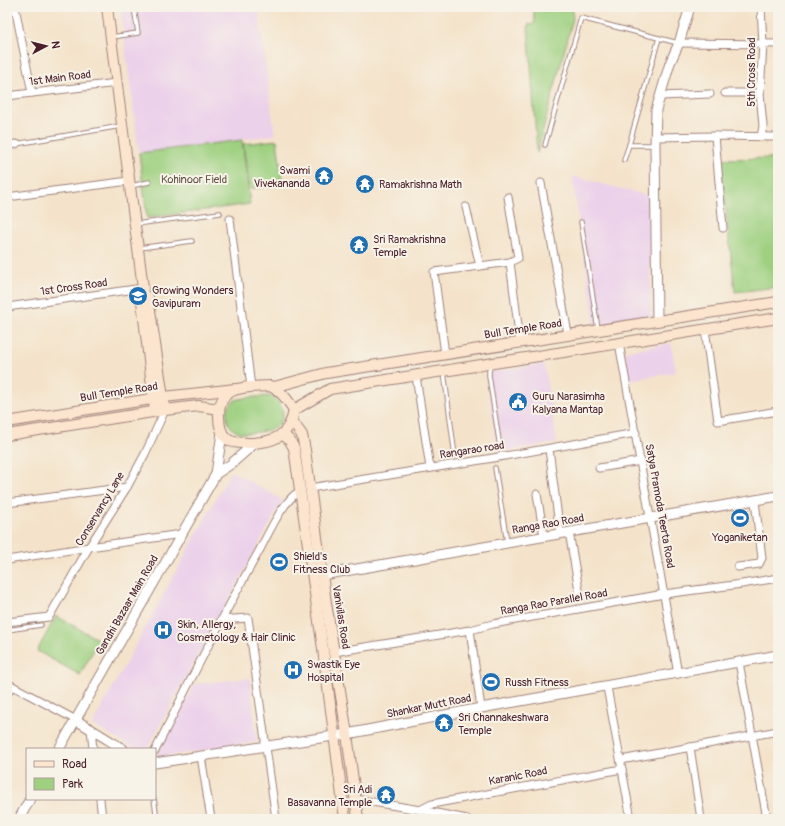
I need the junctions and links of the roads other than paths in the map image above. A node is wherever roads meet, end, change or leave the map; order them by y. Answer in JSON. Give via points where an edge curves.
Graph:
{"nodes":[{"id":1,"x":15,"y":7,"type":"edge"},
{"id":2,"x":107,"y":7,"type":"edge"},
{"id":3,"x":134,"y":7,"type":"edge"},
{"id":4,"x":761,"y":7,"type":"edge"},
{"id":5,"x":687,"y":8,"type":"edge"},
{"id":6,"x":111,"y":37,"type":"junction"},
{"id":7,"x":660,"y":38,"type":"junction"},
{"id":8,"x":679,"y":43,"type":"junction"},
{"id":9,"x":763,"y":44,"type":"junction"},
{"id":10,"x":778,"y":44,"type":"edge"},
{"id":11,"x":117,"y":83,"type":"junction"},
{"id":12,"x":32,"y":93,"type":"junction"},
{"id":13,"x":726,"y":93,"type":"dead end"},
{"id":14,"x":760,"y":93,"type":"junction"},
{"id":15,"x":710,"y":94,"type":"dead end"},
{"id":16,"x":7,"y":96,"type":"edge"},
{"id":17,"x":660,"y":96,"type":"junction"},
{"id":18,"x":122,"y":126,"type":"junction"},
{"id":19,"x":715,"y":136,"type":"junction"},
{"id":20,"x":761,"y":137,"type":"junction"},
{"id":21,"x":778,"y":137,"type":"edge"},
{"id":22,"x":655,"y":141,"type":"junction"},
{"id":23,"x":16,"y":144,"type":"joint"},
{"id":24,"x":545,"y":145,"type":"dead end"},
{"id":25,"x":628,"y":145,"type":"junction"},
{"id":26,"x":7,"y":146,"type":"edge"},
{"id":27,"x":624,"y":160,"type":"dead end"},
{"id":28,"x":149,"y":182,"type":"dead end"},
{"id":29,"x":130,"y":183,"type":"junction"},
{"id":30,"x":541,"y":183,"type":"dead end"},
{"id":31,"x":7,"y":197,"type":"edge"},
{"id":32,"x":508,"y":197,"type":"dead end"},
{"id":33,"x":466,"y":207,"type":"dead end"},
{"id":34,"x":220,"y":213,"type":"dead end"},
{"id":35,"x":230,"y":219,"type":"dead end"},
{"id":36,"x":581,"y":222,"type":"dead end"},
{"id":37,"x":135,"y":224,"type":"junction"},
{"id":38,"x":724,"y":228,"type":"dead end"},
{"id":39,"x":192,"y":241,"type":"dead end"},
{"id":40,"x":138,"y":248,"type":"junction"},
{"id":41,"x":510,"y":262,"type":"junction"},
{"id":42,"x":480,"y":266,"type":"junction"},
{"id":43,"x":143,"y":288,"type":"junction"},
{"id":44,"x":778,"y":302,"type":"edge"},
{"id":45,"x":7,"y":307,"type":"edge"},
{"id":46,"x":778,"y":318,"type":"edge"},
{"id":47,"x":657,"y":321,"type":"junction"},
{"id":48,"x":705,"y":329,"type":"junction"},
{"id":49,"x":598,"y":330,"type":"junction"},
{"id":50,"x":568,"y":334,"type":"junction"},
{"id":51,"x":520,"y":342,"type":"junction"},
{"id":52,"x":619,"y":343,"type":"junction"},
{"id":53,"x":446,"y":354,"type":"junction"},
{"id":54,"x":492,"y":364,"type":"junction"},
{"id":55,"x":444,"y":371,"type":"junction"},
{"id":56,"x":416,"y":376,"type":"junction"},
{"id":57,"x":251,"y":387,"type":"junction"},
{"id":58,"x":274,"y":387,"type":"junction"},
{"id":59,"x":236,"y":389,"type":"junction"},
{"id":60,"x":159,"y":398,"type":"junction"},
{"id":61,"x":219,"y":409,"type":"junction"},
{"id":62,"x":294,"y":410,"type":"junction"},
{"id":63,"x":160,"y":411,"type":"junction"},
{"id":64,"x":778,"y":411,"type":"edge"},
{"id":65,"x":292,"y":421,"type":"junction"},
{"id":66,"x":7,"y":422,"type":"edge"},
{"id":67,"x":222,"y":433,"type":"junction"},
{"id":68,"x":636,"y":433,"type":"junction"},
{"id":69,"x":283,"y":434,"type":"junction"},
{"id":70,"x":7,"y":435,"type":"edge"},
{"id":71,"x":255,"y":443,"type":"junction"},
{"id":72,"x":500,"y":447,"type":"dead end"},
{"id":73,"x":549,"y":449,"type":"junction"},
{"id":74,"x":455,"y":456,"type":"dead end"},
{"id":75,"x":641,"y":461,"type":"junction"},
{"id":76,"x":430,"y":468,"type":"junction"},
{"id":77,"x":495,"y":468,"type":"dead end"},
{"id":78,"x":599,"y":468,"type":"dead end"},
{"id":79,"x":216,"y":474,"type":"junction"},
{"id":80,"x":127,"y":487,"type":"junction"},
{"id":81,"x":310,"y":488,"type":"junction"},
{"id":82,"x":300,"y":491,"type":"junction"},
{"id":83,"x":537,"y":494,"type":"dead end"},
{"id":84,"x":778,"y":496,"type":"edge"},
{"id":85,"x":755,"y":501,"type":"junction"},
{"id":86,"x":7,"y":503,"type":"edge"},
{"id":87,"x":651,"y":519,"type":"junction"},
{"id":88,"x":569,"y":532,"type":"junction"},
{"id":89,"x":560,"y":533,"type":"junction"},
{"id":90,"x":182,"y":534,"type":"junction"},
{"id":91,"x":544,"y":536,"type":"junction"},
{"id":92,"x":507,"y":543,"type":"junction"},
{"id":93,"x":89,"y":547,"type":"junction"},
{"id":94,"x":7,"y":560,"type":"edge"},
{"id":95,"x":738,"y":567,"type":"dead end"},
{"id":96,"x":322,"y":575,"type":"junction"},
{"id":97,"x":778,"y":578,"type":"edge"},
{"id":98,"x":664,"y":594,"type":"junction"},
{"id":99,"x":580,"y":596,"type":"dead end"},
{"id":100,"x":221,"y":620,"type":"junction"},
{"id":101,"x":7,"y":622,"type":"edge"},
{"id":102,"x":41,"y":625,"type":"dead end"},
{"id":103,"x":7,"y":630,"type":"edge"},
{"id":104,"x":470,"y":630,"type":"junction"},
{"id":105,"x":334,"y":652,"type":"junction"},
{"id":106,"x":778,"y":655,"type":"edge"},
{"id":107,"x":739,"y":662,"type":"junction"},
{"id":108,"x":678,"y":674,"type":"junction"},
{"id":109,"x":9,"y":684,"type":"edge"},
{"id":110,"x":607,"y":687,"type":"junction"},
{"id":111,"x":7,"y":694,"type":"edge"},
{"id":112,"x":481,"y":708,"type":"junction"},
{"id":113,"x":76,"y":720,"type":"junction"},
{"id":114,"x":91,"y":729,"type":"junction"},
{"id":115,"x":778,"y":731,"type":"edge"},
{"id":116,"x":347,"y":734,"type":"junction"},
{"id":117,"x":334,"y":736,"type":"junction"},
{"id":118,"x":752,"y":736,"type":"junction"},
{"id":119,"x":266,"y":746,"type":"junction"},
{"id":120,"x":690,"y":747,"type":"junction"},
{"id":121,"x":60,"y":748,"type":"edge"},
{"id":122,"x":93,"y":748,"type":"edge"},
{"id":123,"x":121,"y":748,"type":"edge"},
{"id":124,"x":156,"y":749,"type":"edge"},
{"id":125,"x":201,"y":756,"type":"junction"},
{"id":126,"x":621,"y":760,"type":"junction"},
{"id":127,"x":156,"y":763,"type":"edge"},
{"id":128,"x":622,"y":769,"type":"junction"},
{"id":129,"x":356,"y":799,"type":"junction"},
{"id":130,"x":29,"y":800,"type":"edge"},
{"id":131,"x":100,"y":800,"type":"edge"},
{"id":132,"x":154,"y":800,"type":"edge"},
{"id":133,"x":420,"y":810,"type":"junction"},
{"id":134,"x":102,"y":818,"type":"edge"},
{"id":135,"x":767,"y":818,"type":"edge"},
{"id":136,"x":19,"y":819,"type":"edge"},
{"id":137,"x":157,"y":819,"type":"edge"},
{"id":138,"x":212,"y":819,"type":"edge"},
{"id":139,"x":276,"y":819,"type":"edge"},
{"id":140,"x":345,"y":819,"type":"edge"},
{"id":141,"x":358,"y":819,"type":"edge"},
{"id":142,"x":467,"y":819,"type":"edge"},
{"id":143,"x":632,"y":819,"type":"edge"},
{"id":144,"x":702,"y":819,"type":"edge"},
{"id":145,"x":754,"y":819,"type":"edge"}],
"edges":[{"from":1,"to":12,"type":"street"},
{"from":2,"to":6,"type":"main road"},
{"from":3,"to":6,"type":"lane","via":[[138,33]]},
{"from":4,"to":9,"type":"street","name":"5th Cross Road"},
{"from":5,"to":8,"type":"street"},
{"from":6,"to":11,"type":"main road"},
{"from":7,"to":8,"type":"lane"},
{"from":7,"to":24,"type":"lane","via":[[581,18]]},
{"from":7,"to":25,"type":"lane"},
{"from":8,"to":9,"type":"street"},
{"from":8,"to":17,"type":"street"},
{"from":9,"to":10,"type":"street"},
{"from":9,"to":14,"type":"street","name":"5th Cross Road"},
{"from":11,"to":12,"type":"street","name":"1st Main Road"},
{"from":11,"to":18,"type":"main road"},
{"from":12,"to":16,"type":"street","name":"1st Main Road"},
{"from":13,"to":14,"type":"street"},
{"from":14,"to":20,"type":"street","name":"5th Cross Road","via":[[763,126]]},
{"from":15,"to":17,"type":"street"},
{"from":17,"to":22,"type":"street","via":[[656,110]]},
{"from":18,"to":23,"type":"lane"},
{"from":18,"to":29,"type":"main road"},
{"from":19,"to":20,"type":"street"},
{"from":19,"to":22,"type":"street"},
{"from":19,"to":38,"type":"street"},
{"from":20,"to":21,"type":"street"},
{"from":22,"to":25,"type":"lane"},
{"from":22,"to":47,"type":"street"},
{"from":23,"to":26,"type":"street"},
{"from":25,"to":27,"type":"lane"},
{"from":28,"to":29,"type":"lane"},
{"from":29,"to":31,"type":"street"},
{"from":29,"to":37,"type":"main road"},
{"from":30,"to":50,"type":"street"},
{"from":32,"to":41,"type":"street","via":[[518,258]]},
{"from":33,"to":42,"type":"street"},
{"from":34,"to":37,"type":"lane"},
{"from":35,"to":57,"type":"street"},
{"from":36,"to":49,"type":"lane"},
{"from":37,"to":40,"type":"main road"},
{"from":39,"to":40,"type":"lane"},
{"from":40,"to":43,"type":"main road"},
{"from":41,"to":42,"type":"street"},
{"from":41,"to":51,"type":"street"},
{"from":42,"to":53,"type":"street","via":[[434,272]]},
{"from":43,"to":45,"type":"street","name":"1st Cross Road"},
{"from":43,"to":60,"type":"main road","via":[[148,296]]},
{"from":44,"to":47,"type":"main road","name":"Bull Temple Road"},
{"from":46,"to":48,"type":"main road"},
{"from":47,"to":49,"type":"main road","name":"Bull Temple Road"},
{"from":48,"to":52,"type":"main road"},
{"from":48,"to":64,"type":"street","via":[[718,420]]},
{"from":49,"to":50,"type":"main road","name":"Bull Temple Road"},
{"from":50,"to":51,"type":"main road","name":"Bull Temple Road"},
{"from":51,"to":53,"type":"main road","name":"Bull Temple Road"},
{"from":52,"to":54,"type":"main road"},
{"from":52,"to":68,"type":"street","name":"Satya Pramoda Teerta Road"},
{"from":53,"to":58,"type":"main road","name":"Bull Temple Road","via":[[326,372]]},
{"from":54,"to":55,"type":"main road"},
{"from":54,"to":72,"type":"lane","via":[[489,376]]},
{"from":55,"to":56,"type":"main road"},
{"from":55,"to":74,"type":"lane"},
{"from":56,"to":62,"type":"main road","via":[[330,390]]},
{"from":56,"to":76,"type":"street"},
{"from":57,"to":58,"type":"main road"},
{"from":57,"to":59,"type":"main road"},
{"from":58,"to":62,"type":"main road"},
{"from":59,"to":60,"type":"main road","name":"Bull Temple Road"},
{"from":59,"to":61,"type":"main road","via":[[222,398]]},
{"from":60,"to":63,"type":"main road"},
{"from":60,"to":66,"type":"main road","name":"Bull Temple Road"},
{"from":61,"to":63,"type":"main road","via":[[199,406]]},
{"from":61,"to":67,"type":"main road"},
{"from":62,"to":65,"type":"main road"},
{"from":63,"to":70,"type":"main road"},
{"from":63,"to":80,"type":"street","name":"Conservancy Lane","via":[[145,454]]},
{"from":65,"to":69,"type":"main road"},
{"from":65,"to":81,"type":"main road","name":"Vanivilas Road","via":[[302,435]]},
{"from":67,"to":71,"type":"main road","via":[[234,442]]},
{"from":67,"to":79,"type":"street"},
{"from":68,"to":73,"type":"street","name":"Rangarao road"},
{"from":68,"to":75,"type":"street","name":"Satya Pramoda Teerta Road"},
{"from":69,"to":71,"type":"main road","via":[[273,440]]},
{"from":69,"to":82,"type":"main road","name":"Vanivilas Road","via":[[294,448]]},
{"from":71,"to":79,"type":"street"},
{"from":73,"to":76,"type":"street","name":"Rangarao road"},
{"from":73,"to":89,"type":"street"},
{"from":75,"to":78,"type":"street"},
{"from":75,"to":87,"type":"street","name":"Satya Pramoda Teerta Road"},
{"from":76,"to":81,"type":"street","name":"Rangarao road"},
{"from":77,"to":92,"type":"lane"},
{"from":79,"to":90,"type":"street","name":"Gandhi Bazaar Main Road"},
{"from":80,"to":86,"type":"street"},
{"from":80,"to":93,"type":"street","name":"Conservancy Lane"},
{"from":81,"to":96,"type":"main road","name":"Vanivilas Road"},
{"from":82,"to":100,"type":"street","via":[[286,503]]},
{"from":82,"to":117,"type":"main road","name":"Vanivilas Road"},
{"from":83,"to":91,"type":"street"},
{"from":84,"to":85,"type":"street","name":"Ranga Rao Road"},
{"from":85,"to":87,"type":"street","name":"Ranga Rao Road"},
{"from":85,"to":95,"type":"street","via":[[762,558],[759,564]]},
{"from":87,"to":88,"type":"street","name":"Ranga Rao Road"},
{"from":87,"to":98,"type":"street","name":"Satya Pramoda Teerta Road"},
{"from":88,"to":89,"type":"street","name":"Ranga Rao Road"},
{"from":88,"to":99,"type":"street"},
{"from":89,"to":91,"type":"street","name":"Ranga Rao Road"},
{"from":90,"to":93,"type":"street"},
{"from":90,"to":113,"type":"street","name":"Gandhi Bazaar Main Road"},
{"from":91,"to":92,"type":"street","name":"Ranga Rao Road"},
{"from":92,"to":96,"type":"street","name":"Ranga Rao Road"},
{"from":93,"to":94,"type":"street"},
{"from":93,"to":101,"type":"street","name":"Conservancy Lane","via":[[49,617]]},
{"from":96,"to":105,"type":"main road","name":"Vanivilas Road"},
{"from":97,"to":98,"type":"street","name":"Ranga Rao Parallel Road"},
{"from":98,"to":104,"type":"street","name":"Ranga Rao Parallel Road"},
{"from":98,"to":108,"type":"street","name":"Satya Pramoda Teerta Road"},
{"from":100,"to":119,"type":"street","via":[[248,618]]},
{"from":100,"to":124,"type":"street"},
{"from":102,"to":103,"type":"lane"},
{"from":104,"to":105,"type":"street","name":"Ranga Rao Parallel Road"},
{"from":104,"to":112,"type":"street"},
{"from":105,"to":116,"type":"main road","name":"Vanivilas Road"},
{"from":106,"to":107,"type":"street","name":"Shankar Mutt Road"},
{"from":107,"to":108,"type":"street","name":"Shankar Mutt Road"},
{"from":107,"to":118,"type":"street"},
{"from":108,"to":110,"type":"street","name":"Shankar Mutt Road"},
{"from":109,"to":111,"type":"street"},
{"from":109,"to":113,"type":"street"},
{"from":110,"to":112,"type":"street","name":"Shankar Mutt Road"},
{"from":110,"to":126,"type":"street"},
{"from":112,"to":116,"type":"street","name":"Shankar Mutt Road"},
{"from":113,"to":114,"type":"street"},
{"from":113,"to":121,"type":"street","name":"Gandhi Bazaar Main Road"},
{"from":114,"to":122,"type":"street"},
{"from":114,"to":123,"type":"street"},
{"from":115,"to":118,"type":"street"},
{"from":116,"to":117,"type":"street","name":"Shankar Mutt Road"},
{"from":116,"to":129,"type":"main road","name":"Vanivilas Road"},
{"from":117,"to":119,"type":"street","name":"Shankar Mutt Road"},
{"from":117,"to":140,"type":"main road","name":"Vanivilas Road"},
{"from":118,"to":120,"type":"street"},
{"from":118,"to":135,"type":"street"},
{"from":119,"to":125,"type":"street","name":"Shankar Mutt Road"},
{"from":119,"to":139,"type":"street"},
{"from":120,"to":126,"type":"street"},
{"from":120,"to":144,"type":"street"},
{"from":125,"to":127,"type":"street","name":"Shankar Mutt Road"},
{"from":125,"to":138,"type":"street"},
{"from":126,"to":128,"type":"street"},
{"from":128,"to":133,"type":"street","name":"Karanic Road","via":[[432,804]]},
{"from":128,"to":143,"type":"street"},
{"from":129,"to":133,"type":"street"},
{"from":129,"to":141,"type":"main road","name":"Vanivilas Road"},
{"from":130,"to":136,"type":"street"},
{"from":131,"to":134,"type":"street"},
{"from":132,"to":137,"type":"lane"},
{"from":133,"to":142,"type":"street"},
{"from":135,"to":145,"type":"street"}]}
